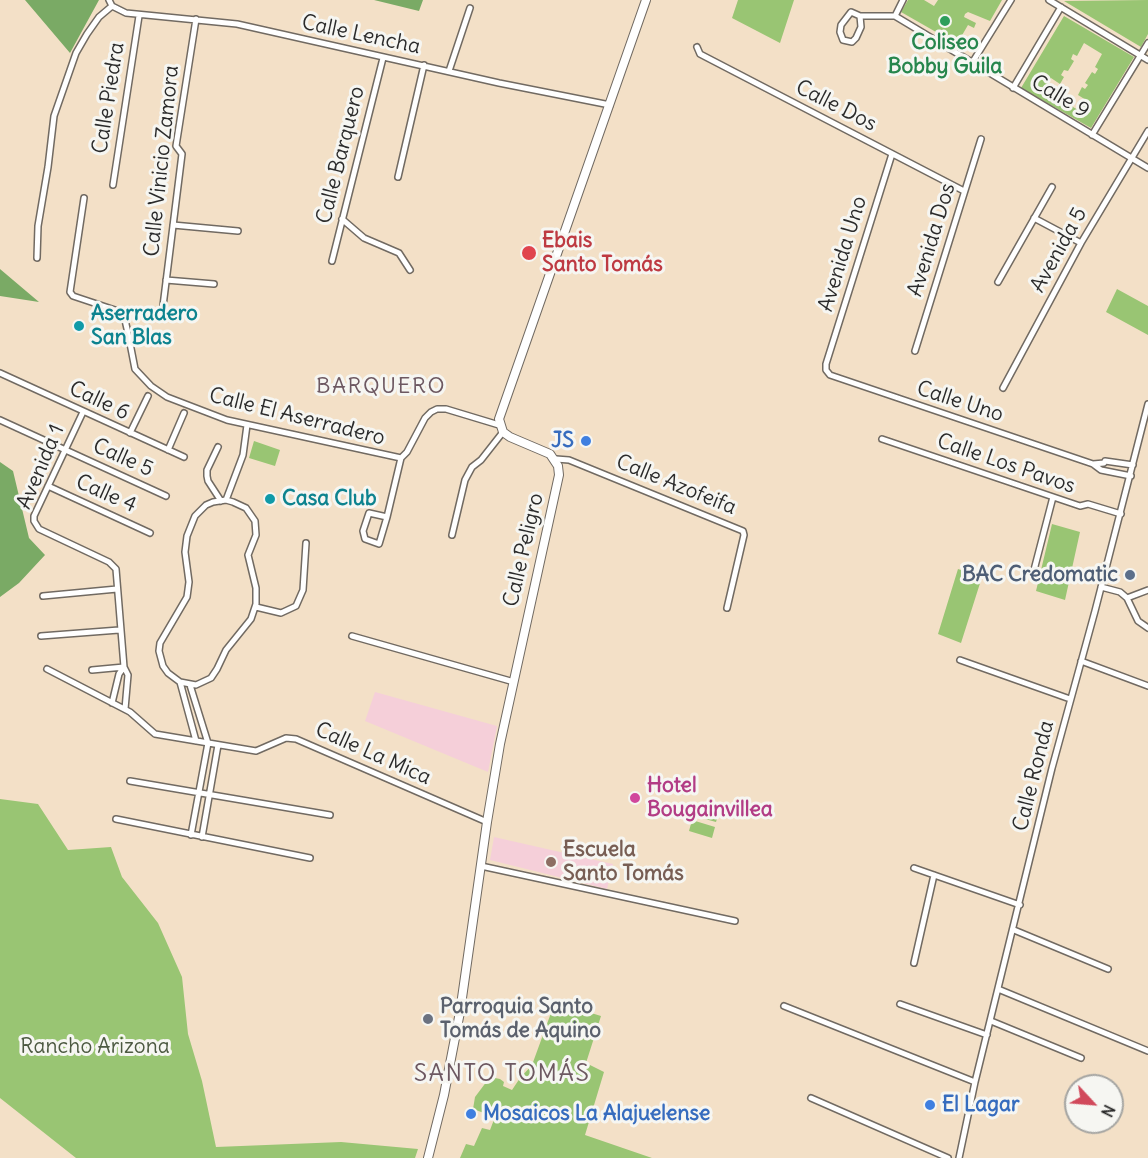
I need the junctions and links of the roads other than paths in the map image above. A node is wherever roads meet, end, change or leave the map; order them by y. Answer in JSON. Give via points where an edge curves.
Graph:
{"nodes":[{"id":1,"x":109,"y":0,"type":"edge"},
{"id":2,"x":646,"y":0,"type":"edge"},
{"id":3,"x":903,"y":0,"type":"edge"},
{"id":4,"x":1011,"y":0,"type":"edge"},
{"id":5,"x":1049,"y":0,"type":"edge"},
{"id":6,"x":112,"y":6,"type":"junction"},
{"id":7,"x":470,"y":8,"type":"dead end"},
{"id":8,"x":1061,"y":8,"type":"junction"},
{"id":9,"x":139,"y":16,"type":"junction"},
{"id":10,"x":860,"y":16,"type":"junction"},
{"id":11,"x":895,"y":16,"type":"junction"},
{"id":12,"x":196,"y":19,"type":"junction"},
{"id":13,"x":1148,"y":43,"type":"edge"},
{"id":14,"x":697,"y":47,"type":"dead end"},
{"id":15,"x":1140,"y":55,"type":"junction"},
{"id":16,"x":383,"y":58,"type":"junction"},
{"id":17,"x":1148,"y":60,"type":"edge"},
{"id":18,"x":972,"y":63,"type":"junction"},
{"id":19,"x":424,"y":65,"type":"junction"},
{"id":20,"x":449,"y":71,"type":"junction"},
{"id":21,"x":1013,"y":88,"type":"junction"},
{"id":22,"x":610,"y":105,"type":"junction"},
{"id":23,"x":1148,"y":132,"type":"edge"},
{"id":24,"x":1092,"y":135,"type":"junction"},
{"id":25,"x":981,"y":139,"type":"dead end"},
{"id":26,"x":892,"y":154,"type":"junction"},
{"id":27,"x":1132,"y":159,"type":"junction"},
{"id":28,"x":1148,"y":168,"type":"edge"},
{"id":29,"x":398,"y":177,"type":"dead end"},
{"id":30,"x":112,"y":185,"type":"dead end"},
{"id":31,"x":1052,"y":187,"type":"dead end"},
{"id":32,"x":964,"y":191,"type":"junction"},
{"id":33,"x":84,"y":198,"type":"dead end"},
{"id":34,"x":1034,"y":218,"type":"junction"},
{"id":35,"x":342,"y":219,"type":"junction"},
{"id":36,"x":173,"y":225,"type":"junction"},
{"id":37,"x":238,"y":231,"type":"dead end"},
{"id":38,"x":1081,"y":243,"type":"junction"},
{"id":39,"x":37,"y":258,"type":"dead end"},
{"id":40,"x":332,"y":261,"type":"dead end"},
{"id":41,"x":410,"y":270,"type":"dead end"},
{"id":42,"x":166,"y":280,"type":"junction"},
{"id":43,"x":998,"y":282,"type":"dead end"},
{"id":44,"x":214,"y":284,"type":"dead end"},
{"id":45,"x":162,"y":306,"type":"dead end"},
{"id":46,"x":915,"y":351,"type":"dead end"},
{"id":47,"x":826,"y":364,"type":"joint"},
{"id":48,"x":0,"y":374,"type":"edge"},
{"id":49,"x":1003,"y":387,"type":"dead end"},
{"id":50,"x":148,"y":396,"type":"dead end"},
{"id":51,"x":1148,"y":404,"type":"edge"},
{"id":52,"x":83,"y":412,"type":"junction"},
{"id":53,"x":184,"y":413,"type":"dead end"},
{"id":54,"x":0,"y":420,"type":"edge"},
{"id":55,"x":247,"y":425,"type":"junction"},
{"id":56,"x":501,"y":428,"type":"junction"},
{"id":57,"x":130,"y":434,"type":"junction"},
{"id":58,"x":882,"y":439,"type":"dead end"},
{"id":59,"x":218,"y":447,"type":"dead end"},
{"id":60,"x":65,"y":450,"type":"junction"},
{"id":61,"x":168,"y":450,"type":"junction"},
{"id":62,"x":184,"y":458,"type":"dead end"},
{"id":63,"x":401,"y":458,"type":"junction"},
{"id":64,"x":556,"y":459,"type":"junction"},
{"id":65,"x":1093,"y":464,"type":"junction"},
{"id":66,"x":1133,"y":465,"type":"junction"},
{"id":67,"x":1131,"y":476,"type":"junction"},
{"id":68,"x":48,"y":486,"type":"junction"},
{"id":69,"x":166,"y":496,"type":"dead end"},
{"id":70,"x":1053,"y":497,"type":"junction"},
{"id":71,"x":223,"y":500,"type":"junction"},
{"id":72,"x":1121,"y":514,"type":"junction"},
{"id":73,"x":387,"y":517,"type":"junction"},
{"id":74,"x":150,"y":533,"type":"dead end"},
{"id":75,"x":452,"y":535,"type":"dead end"},
{"id":76,"x":306,"y":543,"type":"dead end"},
{"id":77,"x":1034,"y":570,"type":"dead end"},
{"id":78,"x":1101,"y":587,"type":"junction"},
{"id":79,"x":117,"y":590,"type":"junction"},
{"id":80,"x":1148,"y":590,"type":"edge"},
{"id":81,"x":42,"y":596,"type":"dead end"},
{"id":82,"x":1127,"y":598,"type":"junction"},
{"id":83,"x":256,"y":607,"type":"junction"},
{"id":84,"x":727,"y":608,"type":"dead end"},
{"id":85,"x":1148,"y":628,"type":"edge"},
{"id":86,"x":119,"y":630,"type":"junction"},
{"id":87,"x":41,"y":636,"type":"dead end"},
{"id":88,"x":352,"y":636,"type":"dead end"},
{"id":89,"x":960,"y":660,"type":"dead end"},
{"id":90,"x":1081,"y":661,"type":"junction"},
{"id":91,"x":124,"y":667,"type":"junction"},
{"id":92,"x":47,"y":669,"type":"dead end"},
{"id":93,"x":92,"y":670,"type":"dead end"},
{"id":94,"x":180,"y":682,"type":"junction"},
{"id":95,"x":514,"y":682,"type":"junction"},
{"id":96,"x":190,"y":685,"type":"junction"},
{"id":97,"x":1148,"y":687,"type":"edge"},
{"id":98,"x":1070,"y":699,"type":"junction"},
{"id":99,"x":112,"y":703,"type":"junction"},
{"id":100,"x":125,"y":709,"type":"junction"},
{"id":101,"x":196,"y":741,"type":"junction"},
{"id":102,"x":208,"y":743,"type":"junction"},
{"id":103,"x":218,"y":745,"type":"junction"},
{"id":104,"x":130,"y":781,"type":"dead end"},
{"id":105,"x":200,"y":793,"type":"junction"},
{"id":106,"x":209,"y":795,"type":"junction"},
{"id":107,"x":330,"y":815,"type":"dead end"},
{"id":108,"x":116,"y":819,"type":"dead end"},
{"id":109,"x":487,"y":822,"type":"junction"},
{"id":110,"x":191,"y":835,"type":"junction"},
{"id":111,"x":202,"y":837,"type":"junction"},
{"id":112,"x":310,"y":858,"type":"dead end"},
{"id":113,"x":481,"y":866,"type":"junction"},
{"id":114,"x":914,"y":868,"type":"dead end"},
{"id":115,"x":934,"y":874,"type":"junction"},
{"id":116,"x":1020,"y":905,"type":"junction"},
{"id":117,"x":735,"y":921,"type":"dead end"},
{"id":118,"x":1014,"y":930,"type":"junction"},
{"id":119,"x":914,"y":963,"type":"dead end"},
{"id":120,"x":1108,"y":969,"type":"dead end"},
{"id":121,"x":998,"y":990,"type":"junction"},
{"id":122,"x":900,"y":1004,"type":"dead end"},
{"id":123,"x":784,"y":1006,"type":"dead end"},
{"id":124,"x":991,"y":1021,"type":"junction"},
{"id":125,"x":987,"y":1035,"type":"junction"},
{"id":126,"x":1148,"y":1052,"type":"edge"},
{"id":127,"x":1081,"y":1058,"type":"dead end"},
{"id":128,"x":975,"y":1083,"type":"junction"},
{"id":129,"x":811,"y":1098,"type":"dead end"},
{"id":130,"x":428,"y":1158,"type":"edge"},
{"id":131,"x":948,"y":1158,"type":"edge"},
{"id":132,"x":959,"y":1158,"type":"edge"}],
"edges":[{"from":1,"to":6,"type":"street"},
{"from":2,"to":22,"type":"main road"},
{"from":3,"to":11,"type":"street"},
{"from":4,"to":18,"type":"street"},
{"from":5,"to":8,"type":"street"},
{"from":6,"to":9,"type":"street","name":"Calle Lencha"},
{"from":6,"to":39,"type":"street","via":[[99,17],[76,53],[54,116]]},
{"from":7,"to":20,"type":"street"},
{"from":8,"to":15,"type":"street"},
{"from":8,"to":21,"type":"street"},
{"from":9,"to":12,"type":"street","name":"Calle Lencha"},
{"from":9,"to":30,"type":"street","name":"Calle Piedra"},
{"from":10,"to":10,"type":"street","via":[[851,12],[847,16],[841,25],[843,40],[856,38]]},
{"from":10,"to":11,"type":"street"},
{"from":11,"to":18,"type":"street","name":"Calle 9"},
{"from":12,"to":16,"type":"street","name":"Calle Lencha","via":[[237,24]]},
{"from":12,"to":36,"type":"street","name":"Calle Vinicio Zamora","via":[[176,146],[182,154]]},
{"from":13,"to":15,"type":"street"},
{"from":14,"to":26,"type":"street","name":"Calle Dos","via":[[700,54]]},
{"from":15,"to":17,"type":"street"},
{"from":15,"to":24,"type":"street"},
{"from":16,"to":19,"type":"street","name":"Calle Lencha"},
{"from":16,"to":35,"type":"street","name":"Calle Barquero"},
{"from":18,"to":21,"type":"street","name":"Calle 9"},
{"from":19,"to":20,"type":"street","name":"Calle Lencha"},
{"from":19,"to":29,"type":"street"},
{"from":20,"to":22,"type":"street","name":"Calle Lencha"},
{"from":21,"to":24,"type":"street","name":"Calle 9"},
{"from":22,"to":56,"type":"main road","via":[[501,408]]},
{"from":23,"to":27,"type":"street","name":"Avenida 5"},
{"from":24,"to":27,"type":"street","name":"Calle 9"},
{"from":25,"to":32,"type":"street","name":"Avenida Dos"},
{"from":26,"to":32,"type":"street","name":"Calle Dos"},
{"from":26,"to":47,"type":"street","name":"Avenida Uno"},
{"from":27,"to":28,"type":"street","name":"Calle 9"},
{"from":27,"to":38,"type":"street","name":"Avenida 5"},
{"from":31,"to":34,"type":"street"},
{"from":32,"to":46,"type":"street","name":"Avenida Dos"},
{"from":33,"to":55,"type":"street","name":"Calle El Aserradero","via":[[71,294],[121,314],[135,369],[151,386],[167,397]]},
{"from":34,"to":38,"type":"street"},
{"from":34,"to":43,"type":"street"},
{"from":35,"to":40,"type":"street","name":"Calle Barquero"},
{"from":35,"to":41,"type":"street","via":[[364,238],[399,253]]},
{"from":36,"to":37,"type":"street"},
{"from":36,"to":42,"type":"street","name":"Calle Vinicio Zamora"},
{"from":38,"to":49,"type":"street","name":"Avenida 5"},
{"from":42,"to":44,"type":"street"},
{"from":42,"to":45,"type":"street","name":"Calle Vinicio Zamora"},
{"from":47,"to":65,"type":"street","name":"Calle Uno","via":[[835,378]]},
{"from":48,"to":52,"type":"street","name":"Calle 6"},
{"from":50,"to":57,"type":"street"},
{"from":51,"to":66,"type":"street","name":"Calle Ronda"},
{"from":52,"to":57,"type":"street","name":"Calle 6"},
{"from":52,"to":60,"type":"street","name":"Avenida 1"},
{"from":53,"to":61,"type":"street"},
{"from":54,"to":60,"type":"street","name":"Calle 5"},
{"from":55,"to":63,"type":"street","name":"Calle El Aserradero"},
{"from":55,"to":71,"type":"street","via":[[241,462]]},
{"from":56,"to":63,"type":"street","name":"Calle El Aserradero","via":[[437,408],[424,418],[408,452]]},
{"from":56,"to":64,"type":"main road","via":[[516,440]]},
{"from":56,"to":75,"type":"street","via":[[469,473]]},
{"from":57,"to":61,"type":"street","name":"Calle 6"},
{"from":58,"to":70,"type":"street","name":"Calle Los Pavos"},
{"from":59,"to":71,"type":"street","via":[[207,476]]},
{"from":60,"to":68,"type":"street","name":"Avenida 1"},
{"from":60,"to":69,"type":"street","name":"Calle 5"},
{"from":61,"to":62,"type":"street","name":"Calle 6"},
{"from":63,"to":73,"type":"street"},
{"from":64,"to":84,"type":"street","name":"Calle Azofeifa","via":[[569,460],[743,531]]},
{"from":64,"to":95,"type":"main road","name":"Calle Peligro","via":[[557,484]]},
{"from":65,"to":66,"type":"street","name":"Calle Uno","via":[[1105,461]]},
{"from":65,"to":67,"type":"street","name":"Calle Uno","via":[[1101,470]]},
{"from":66,"to":67,"type":"street","name":"Calle Ronda"},
{"from":67,"to":72,"type":"street","name":"Calle Ronda"},
{"from":68,"to":74,"type":"street","name":"Calle 4"},
{"from":68,"to":79,"type":"street","name":"Avenida 1","via":[[34,516],[35,525],[109,562],[116,569]]},
{"from":70,"to":72,"type":"street","name":"Calle Los Pavos"},
{"from":70,"to":77,"type":"street"},
{"from":71,"to":83,"type":"street","via":[[246,508],[255,521],[248,555]]},
{"from":71,"to":94,"type":"street","via":[[206,505],[195,516],[185,552],[187,597],[160,643],[163,666]]},
{"from":72,"to":78,"type":"street","name":"Calle Ronda"},
{"from":73,"to":73,"type":"street","via":[[380,544],[365,539],[363,531],[369,513]]},
{"from":76,"to":83,"type":"street","via":[[303,590],[296,606],[281,613]]},
{"from":78,"to":82,"type":"street"},
{"from":78,"to":90,"type":"street","name":"Calle Ronda"},
{"from":79,"to":81,"type":"street"},
{"from":79,"to":86,"type":"street","name":"Avenida 1"},
{"from":80,"to":82,"type":"street"},
{"from":82,"to":85,"type":"street","via":[[1138,621]]},
{"from":83,"to":96,"type":"street","via":[[214,674],[202,684]]},
{"from":86,"to":87,"type":"street"},
{"from":86,"to":91,"type":"street","name":"Avenida 1"},
{"from":88,"to":95,"type":"street"},
{"from":89,"to":98,"type":"street"},
{"from":90,"to":97,"type":"street"},
{"from":90,"to":98,"type":"street","name":"Calle Ronda"},
{"from":91,"to":93,"type":"street"},
{"from":91,"to":99,"type":"street","name":"Avenida 1"},
{"from":91,"to":100,"type":"street","name":"Avenida 1","via":[[128,675]]},
{"from":92,"to":99,"type":"street","name":"Calle La Mica"},
{"from":94,"to":96,"type":"street"},
{"from":94,"to":101,"type":"street"},
{"from":95,"to":109,"type":"main road","name":"Calle Peligro"},
{"from":96,"to":102,"type":"street"},
{"from":98,"to":116,"type":"street","name":"Calle Ronda"},
{"from":99,"to":100,"type":"street","name":"Calle La Mica"},
{"from":100,"to":101,"type":"street","name":"Calle La Mica","via":[[156,734]]},
{"from":101,"to":102,"type":"street","name":"Calle La Mica"},
{"from":102,"to":103,"type":"street","name":"Calle La Mica"},
{"from":102,"to":105,"type":"street"},
{"from":103,"to":106,"type":"street"},
{"from":103,"to":109,"type":"street","name":"Calle La Mica","via":[[256,751],[285,738],[296,739]]},
{"from":104,"to":105,"type":"street"},
{"from":105,"to":106,"type":"street"},
{"from":105,"to":110,"type":"street"},
{"from":106,"to":107,"type":"street"},
{"from":106,"to":111,"type":"street"},
{"from":108,"to":110,"type":"street"},
{"from":109,"to":113,"type":"main road","name":"Calle Peligro"},
{"from":110,"to":111,"type":"street"},
{"from":111,"to":112,"type":"street"},
{"from":113,"to":117,"type":"street"},
{"from":113,"to":130,"type":"main road","name":"Calle Peligro","via":[[454,1049]]},
{"from":114,"to":115,"type":"street"},
{"from":115,"to":116,"type":"street"},
{"from":115,"to":119,"type":"street"},
{"from":116,"to":118,"type":"street","name":"Calle Ronda"},
{"from":118,"to":120,"type":"street"},
{"from":118,"to":121,"type":"street","name":"Calle Ronda"},
{"from":121,"to":124,"type":"street","name":"Calle Ronda"},
{"from":121,"to":126,"type":"street"},
{"from":122,"to":125,"type":"street"},
{"from":123,"to":128,"type":"street"},
{"from":124,"to":125,"type":"street","name":"Calle Ronda"},
{"from":124,"to":127,"type":"street"},
{"from":125,"to":128,"type":"street","name":"Calle Ronda"},
{"from":128,"to":132,"type":"street","name":"Calle Ronda"},
{"from":129,"to":131,"type":"street"}]}
